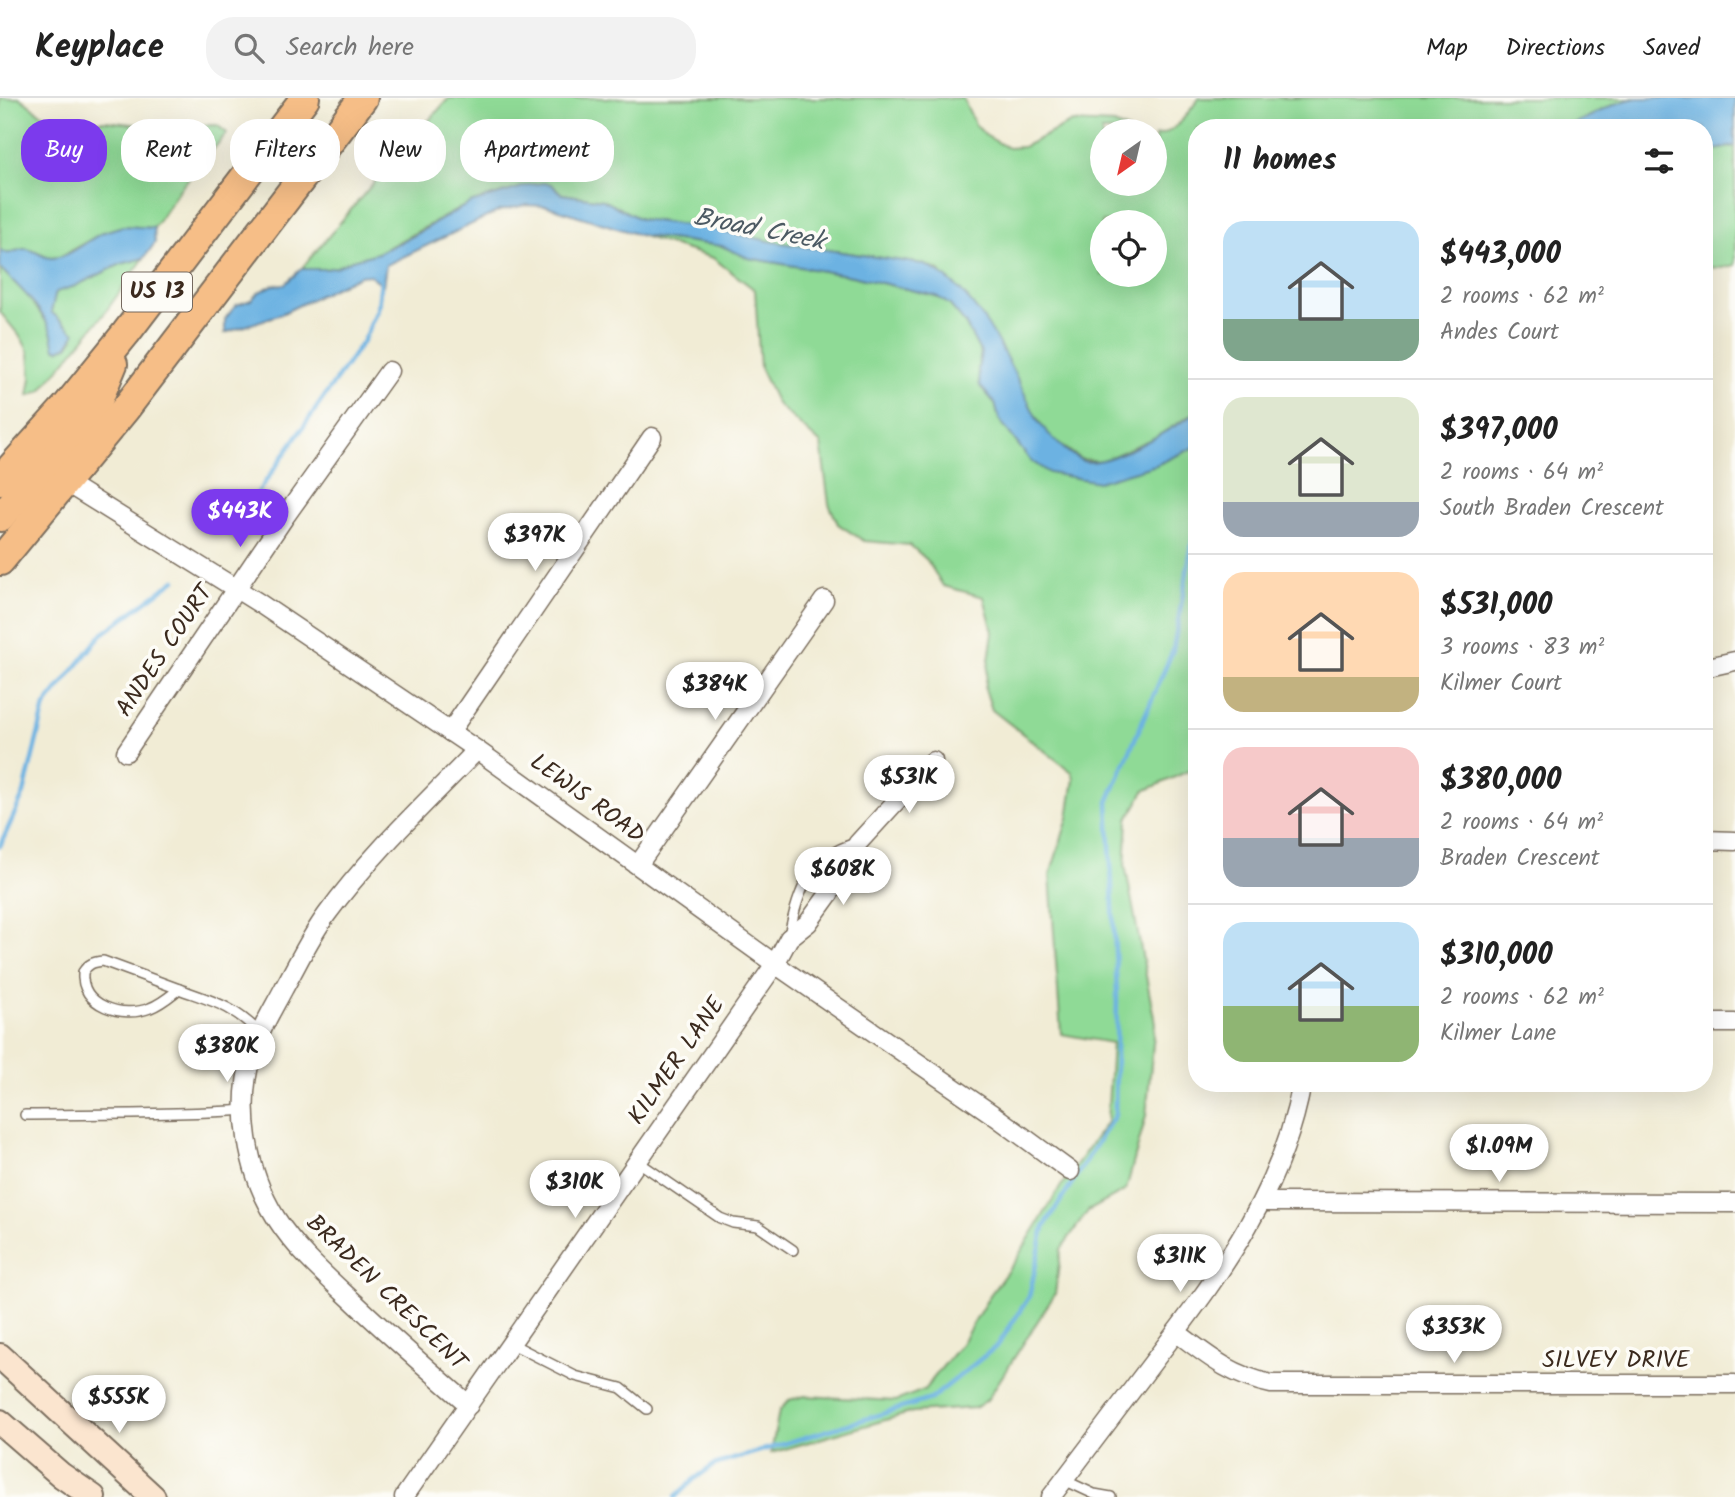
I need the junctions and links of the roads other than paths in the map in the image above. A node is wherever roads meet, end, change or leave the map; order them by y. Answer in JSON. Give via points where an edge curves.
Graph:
{"nodes":[{"id":1,"x":306,"y":98,"type":"edge"},
{"id":2,"x":363,"y":98,"type":"edge"},
{"id":3,"x":126,"y":333,"type":"junction"},
{"id":4,"x":389,"y":371,"type":"dead end"},
{"id":5,"x":652,"y":437,"type":"dead end"},
{"id":6,"x":0,"y":480,"type":"edge"},
{"id":7,"x":65,"y":482,"type":"junction"},
{"id":8,"x":0,"y":517,"type":"edge"},
{"id":9,"x":0,"y":561,"type":"edge"},
{"id":10,"x":236,"y":589,"type":"junction"},
{"id":11,"x":824,"y":600,"type":"dead end"},
{"id":12,"x":1735,"y":662,"type":"edge"},
{"id":13,"x":1713,"y":666,"type":"edge"},
{"id":14,"x":450,"y":732,"type":"junction"},
{"id":15,"x":477,"y":750,"type":"junction"},
{"id":16,"x":127,"y":752,"type":"dead end"},
{"id":17,"x":933,"y":761,"type":"dead end"},
{"id":18,"x":1713,"y":840,"type":"edge"},
{"id":19,"x":1735,"y":841,"type":"edge"},
{"id":20,"x":858,"y":843,"type":"junction"},
{"id":21,"x":638,"y":865,"type":"junction"},
{"id":22,"x":789,"y":938,"type":"junction"},
{"id":23,"x":775,"y":964,"type":"junction"},
{"id":24,"x":179,"y":989,"type":"junction"},
{"id":25,"x":1713,"y":1023,"type":"edge"},
{"id":26,"x":1735,"y":1023,"type":"edge"},
{"id":27,"x":260,"y":1033,"type":"junction"},
{"id":28,"x":1300,"y":1092,"type":"edge"},
{"id":29,"x":246,"y":1110,"type":"junction"},
{"id":30,"x":25,"y":1115,"type":"dead end"},
{"id":31,"x":637,"y":1161,"type":"junction"},
{"id":32,"x":1070,"y":1171,"type":"dead end"},
{"id":33,"x":1262,"y":1202,"type":"junction"},
{"id":34,"x":1735,"y":1203,"type":"edge"},
{"id":35,"x":793,"y":1250,"type":"dead end"},
{"id":36,"x":1176,"y":1332,"type":"junction"},
{"id":37,"x":512,"y":1343,"type":"junction"},
{"id":38,"x":0,"y":1356,"type":"edge"},
{"id":39,"x":1735,"y":1384,"type":"edge"},
{"id":40,"x":469,"y":1405,"type":"junction"},
{"id":41,"x":647,"y":1409,"type":"dead end"},
{"id":42,"x":0,"y":1422,"type":"edge"},
{"id":43,"x":1064,"y":1480,"type":"junction"},
{"id":44,"x":93,"y":1497,"type":"edge"},
{"id":45,"x":153,"y":1497,"type":"edge"},
{"id":46,"x":404,"y":1497,"type":"edge"},
{"id":47,"x":1051,"y":1497,"type":"edge"},
{"id":48,"x":1111,"y":1497,"type":"edge"}],
"edges":[{"from":1,"to":3,"type":"main road","number":"US 13"},
{"from":2,"to":7,"type":"main road","number":"US 13"},
{"from":3,"to":6,"type":"main road","number":"US 13"},
{"from":3,"to":8,"type":"main road","via":[[92,415]]},
{"from":4,"to":10,"type":"street","name":"ANDES COURT"},
{"from":5,"to":14,"type":"street"},
{"from":7,"to":9,"type":"main road","number":"US 13"},
{"from":7,"to":10,"type":"street","name":"LEWIS ROAD"},
{"from":10,"to":14,"type":"street","name":"LEWIS ROAD"},
{"from":10,"to":16,"type":"street","name":"ANDES COURT"},
{"from":11,"to":21,"type":"street"},
{"from":12,"to":13,"type":"street"},
{"from":14,"to":15,"type":"street","name":"LEWIS ROAD"},
{"from":15,"to":21,"type":"street","name":"LEWIS ROAD"},
{"from":15,"to":27,"type":"street","name":"BRADEN CRESCENT","via":[[327,914]]},
{"from":17,"to":20,"type":"street","name":"KILMER LANE"},
{"from":18,"to":19,"type":"street"},
{"from":20,"to":22,"type":"street","name":"KILMER LANE","via":[[808,923]]},
{"from":20,"to":22,"type":"lane","via":[[830,855],[808,877]]},
{"from":21,"to":23,"type":"street","name":"LEWIS ROAD"},
{"from":22,"to":23,"type":"street","name":"KILMER LANE"},
{"from":23,"to":31,"type":"street","name":"KILMER LANE"},
{"from":23,"to":32,"type":"street","name":"LEWIS ROAD"},
{"from":24,"to":24,"type":"lane","via":[[103,961],[88,965],[83,972],[85,990],[92,1000],[121,1011],[149,1009]]},
{"from":24,"to":27,"type":"lane","via":[[241,1014]]},
{"from":25,"to":26,"type":"street"},
{"from":27,"to":29,"type":"street","name":"BRADEN CRESCENT","via":[[247,1081]]},
{"from":28,"to":33,"type":"street"},
{"from":29,"to":30,"type":"lane"},
{"from":29,"to":40,"type":"street","name":"BRADEN CRESCENT","via":[[256,1176],[297,1248]]},
{"from":31,"to":35,"type":"lane","via":[[720,1219],[758,1226]]},
{"from":31,"to":37,"type":"street","name":"KILMER LANE"},
{"from":33,"to":34,"type":"street"},
{"from":33,"to":36,"type":"street","via":[[1234,1251]]},
{"from":36,"to":39,"type":"street","name":"SILVEY DRIVE","via":[[1217,1364],[1271,1384]]},
{"from":36,"to":43,"type":"street"},
{"from":37,"to":40,"type":"street","name":"KILMER LANE"},
{"from":37,"to":41,"type":"lane","via":[[575,1376],[621,1388]]},
{"from":38,"to":45,"type":"main road"},
{"from":40,"to":46,"type":"street","name":"KILMER LANE"},
{"from":42,"to":44,"type":"main road"},
{"from":43,"to":47,"type":"street"},
{"from":43,"to":48,"type":"lane"}]}
